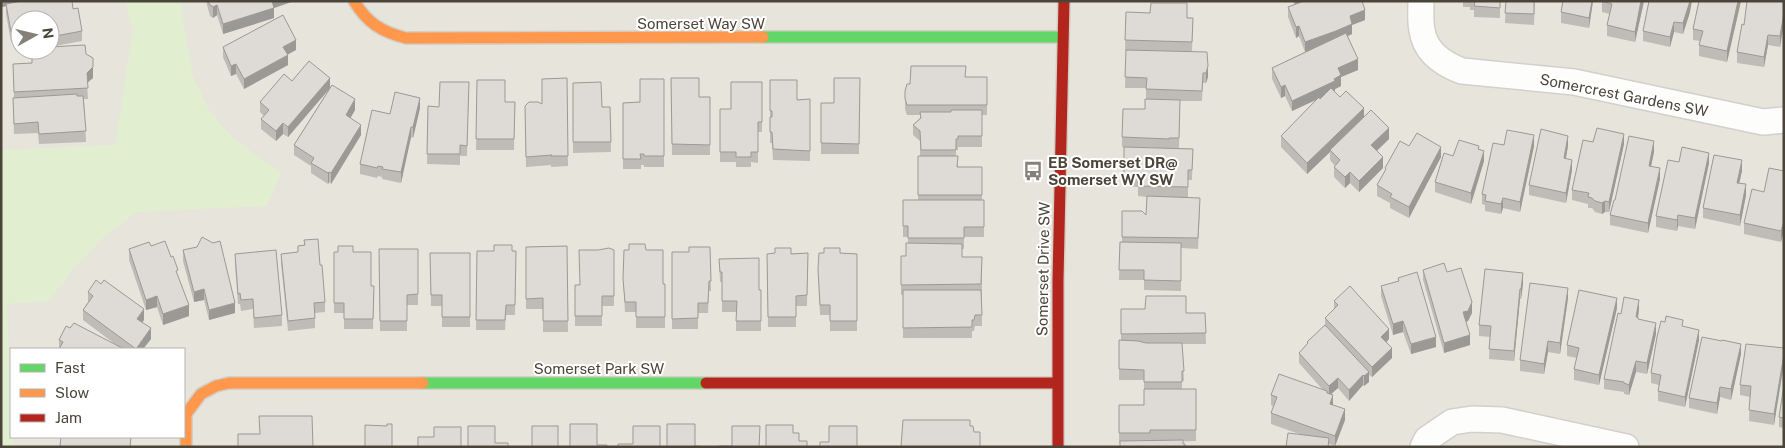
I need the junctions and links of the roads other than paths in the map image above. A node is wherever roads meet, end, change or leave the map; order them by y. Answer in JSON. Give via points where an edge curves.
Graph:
{"nodes":[{"id":1,"x":354,"y":1,"type":"edge"},
{"id":2,"x":1064,"y":1,"type":"edge"},
{"id":3,"x":1421,"y":1,"type":"edge"},
{"id":4,"x":1063,"y":37,"type":"junction"},
{"id":5,"x":1784,"y":120,"type":"edge"},
{"id":6,"x":1057,"y":383,"type":"junction"},
{"id":7,"x":186,"y":447,"type":"edge"},
{"id":8,"x":1058,"y":447,"type":"edge"},
{"id":9,"x":1423,"y":447,"type":"edge"},
{"id":10,"x":1626,"y":447,"type":"edge"}],
"edges":[{"from":1,"to":4,"type":"street","name":"Somerset Way SW","via":[[361,15],[373,26],[406,38]]},
{"from":2,"to":4,"type":"street","name":"Somerset Drive SW"},
{"from":3,"to":5,"type":"street","name":"Somercrest Gardens SW","via":[[1425,41],[1438,60],[1462,71],[1574,82],[1763,122]]},
{"from":4,"to":6,"type":"street","name":"Somerset Drive SW"},
{"from":6,"to":7,"type":"street","name":"Somerset Park SW","via":[[229,383],[202,394],[186,414]]},
{"from":6,"to":8,"type":"street","name":"Somerset Drive SW"},
{"from":9,"to":10,"type":"street","via":[[1427,439],[1452,422],[1472,419],[1502,420]]}]}
